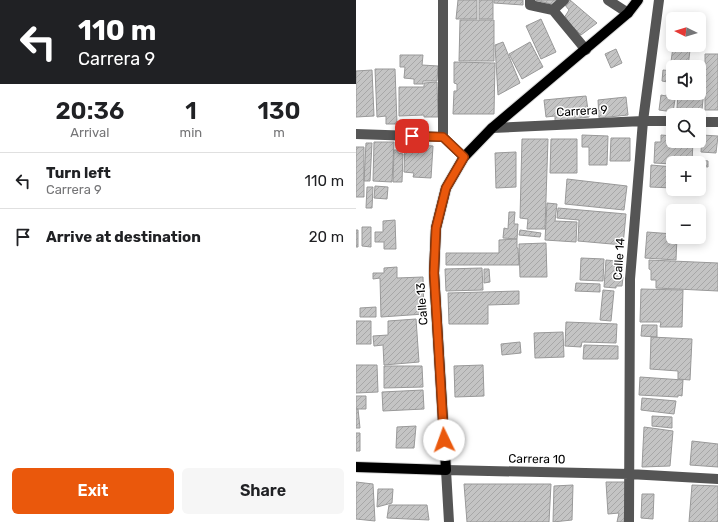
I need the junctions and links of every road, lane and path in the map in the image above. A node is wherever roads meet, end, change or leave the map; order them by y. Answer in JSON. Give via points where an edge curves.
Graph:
{"nodes":[{"id":1,"x":443,"y":0,"type":"edge"},
{"id":2,"x":564,"y":0,"type":"edge"},
{"id":3,"x":608,"y":0,"type":"edge"},
{"id":4,"x":638,"y":0,"type":"edge"},
{"id":5,"x":659,"y":0,"type":"edge"},
{"id":6,"x":530,"y":2,"type":"edge"},
{"id":7,"x":553,"y":10,"type":"junction"},
{"id":8,"x":628,"y":13,"type":"junction"},
{"id":9,"x":586,"y":50,"type":"junction"},
{"id":10,"x":643,"y":121,"type":"junction"},
{"id":11,"x":666,"y":121,"type":"edge"},
{"id":12,"x":706,"y":122,"type":"edge"},
{"id":13,"x":718,"y":122,"type":"edge"},
{"id":14,"x":492,"y":128,"type":"junction"},
{"id":15,"x":356,"y":134,"type":"edge"},
{"id":16,"x":443,"y":137,"type":"junction"},
{"id":17,"x":464,"y":157,"type":"junction"},
{"id":18,"x":356,"y":467,"type":"edge"},
{"id":19,"x":446,"y":470,"type":"junction"},
{"id":20,"x":629,"y":474,"type":"junction"},
{"id":21,"x":718,"y":479,"type":"edge"},
{"id":22,"x":449,"y":522,"type":"edge"},
{"id":23,"x":629,"y":522,"type":"edge"}],
"edges":[{"from":1,"to":16,"type":"street"},
{"from":2,"to":7,"type":"street"},
{"from":3,"to":8,"type":"street"},
{"from":4,"to":8,"type":"main road","name":"Calle 13"},
{"from":5,"to":10,"type":"street","name":"Calle 14"},
{"from":6,"to":7,"type":"street"},
{"from":7,"to":9,"type":"street"},
{"from":8,"to":9,"type":"main road","name":"Calle 13"},
{"from":9,"to":14,"type":"main road","name":"Calle 13"},
{"from":10,"to":11,"type":"street","name":"Carrera 9"},
{"from":10,"to":14,"type":"street","name":"Carrera 9"},
{"from":10,"to":20,"type":"street","name":"Calle 14","via":[[630,279]]},
{"from":12,"to":13,"type":"street"},
{"from":14,"to":17,"type":"main road","name":"Calle 13"},
{"from":15,"to":16,"type":"street"},
{"from":16,"to":17,"type":"street"},
{"from":17,"to":19,"type":"main road","name":"Calle 13","via":[[446,188],[436,228],[434,273]]},
{"from":18,"to":19,"type":"main road","name":"Carrera 10"},
{"from":19,"to":20,"type":"street","name":"Carrera 10"},
{"from":19,"to":22,"type":"street","name":"Calle 13"},
{"from":20,"to":21,"type":"street","name":"Carrera 10"},
{"from":20,"to":23,"type":"street","name":"Calle 14"}]}
